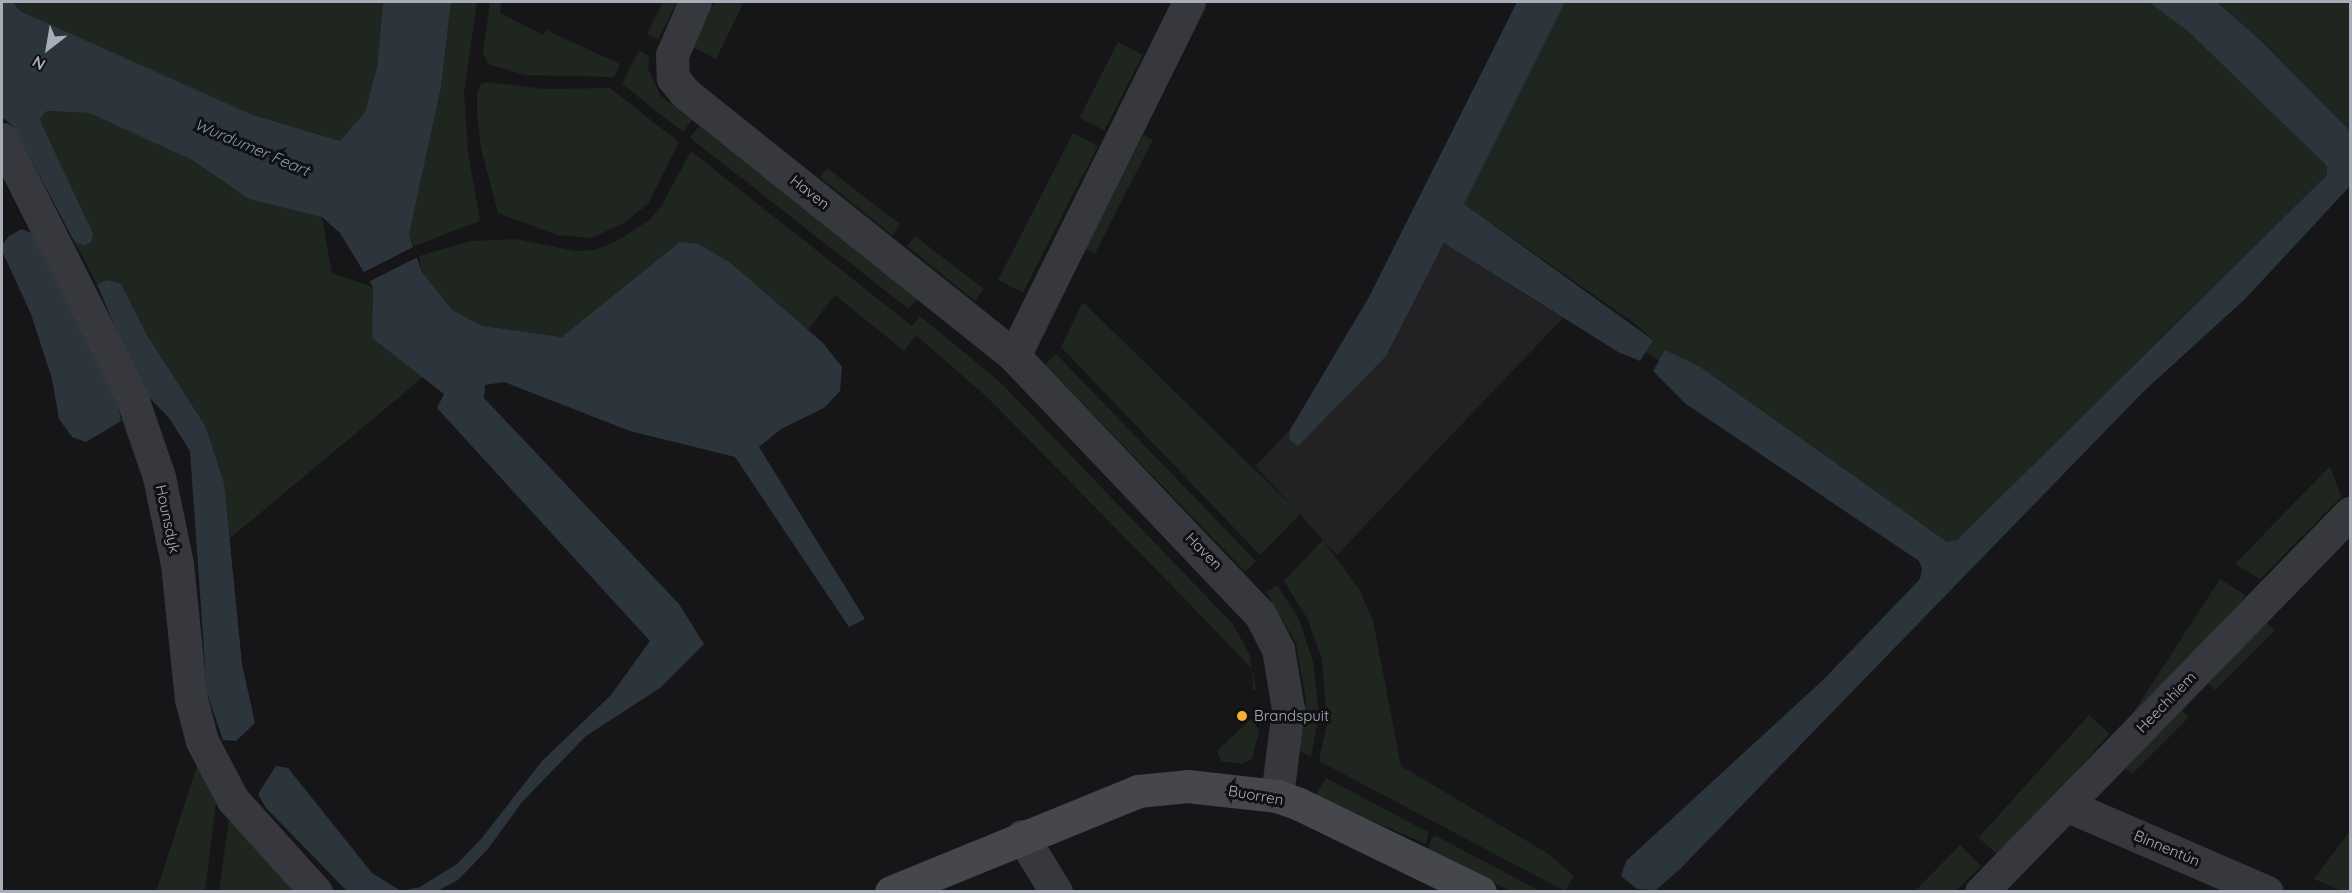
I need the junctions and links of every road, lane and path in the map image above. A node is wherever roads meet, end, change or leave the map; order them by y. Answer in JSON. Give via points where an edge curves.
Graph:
{"nodes":[{"id":1,"x":695,"y":2,"type":"edge"},
{"id":2,"x":1189,"y":2,"type":"edge"},
{"id":3,"x":2,"y":139,"type":"edge"},
{"id":4,"x":1014,"y":356,"type":"junction"},
{"id":5,"x":2350,"y":513,"type":"edge"},
{"id":6,"x":1276,"y":796,"type":"junction"},
{"id":7,"x":2066,"y":805,"type":"junction"},
{"id":8,"x":1022,"y":836,"type":"junction"},
{"id":9,"x":316,"y":891,"type":"edge"},
{"id":10,"x":891,"y":891,"type":"edge"},
{"id":11,"x":1056,"y":891,"type":"edge"},
{"id":12,"x":1480,"y":891,"type":"edge"},
{"id":13,"x":1981,"y":891,"type":"edge"},
{"id":14,"x":2267,"y":891,"type":"edge"}],
"edges":[{"from":1,"to":4,"type":"street","name":"Haven","via":[[672,55],[673,78],[684,93]]},
{"from":2,"to":4,"type":"street"},
{"from":3,"to":9,"type":"street","name":"Hounsdyk","via":[[127,388],[153,457],[172,531],[191,699],[202,741],[233,800]]},
{"from":4,"to":6,"type":"street","name":"Haven","via":[[1260,614],[1278,649],[1288,709]]},
{"from":5,"to":7,"type":"street","name":"Heechhiem"},
{"from":6,"to":8,"type":"street","name":"Buorren","via":[[1187,786],[1138,791]]},
{"from":6,"to":12,"type":"street","name":"Buorren"},
{"from":7,"to":13,"type":"street","name":"Heechhiem"},
{"from":7,"to":14,"type":"street","name":"Binnentún"},
{"from":8,"to":10,"type":"street","name":"Buorren"},
{"from":8,"to":11,"type":"street"}]}
